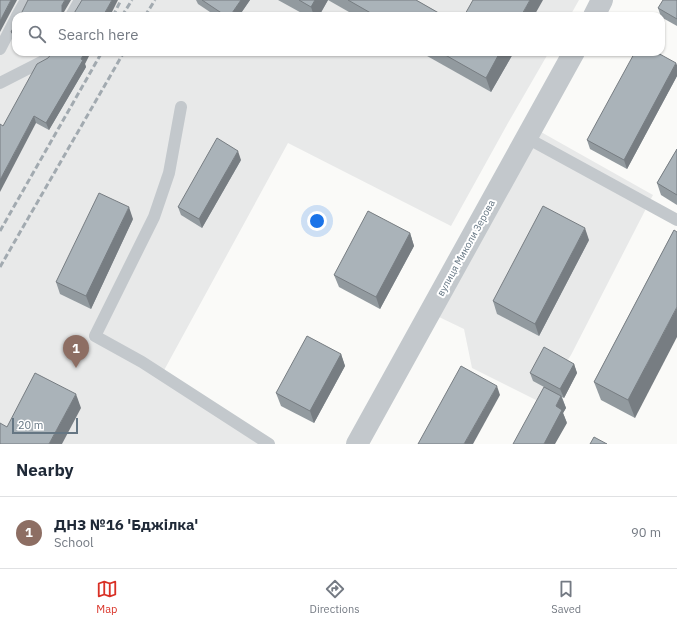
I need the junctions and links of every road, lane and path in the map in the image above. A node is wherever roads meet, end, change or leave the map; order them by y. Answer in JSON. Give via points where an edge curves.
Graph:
{"nodes":[{"id":1,"x":26,"y":0,"type":"edge"},
{"id":2,"x":80,"y":0,"type":"edge"},
{"id":3,"x":602,"y":0,"type":"edge"},
{"id":4,"x":20,"y":12,"type":"edge"},
{"id":5,"x":73,"y":12,"type":"edge"},
{"id":6,"x":596,"y":12,"type":"edge"},
{"id":7,"x":12,"y":26,"type":"edge"},
{"id":8,"x":0,"y":49,"type":"edge"},
{"id":9,"x":49,"y":56,"type":"edge"},
{"id":10,"x":572,"y":56,"type":"edge"},
{"id":11,"x":0,"y":83,"type":"edge"},
{"id":12,"x":181,"y":106,"type":"dead end"},
{"id":13,"x":527,"y":138,"type":"junction"},
{"id":14,"x":677,"y":220,"type":"edge"},
{"id":15,"x":269,"y":444,"type":"edge"},
{"id":16,"x":357,"y":444,"type":"edge"}],
"edges":[{"from":1,"to":4,"type":"lane"},
{"from":2,"to":5,"type":"lane"},
{"from":3,"to":6,"type":"street"},
{"from":7,"to":8,"type":"lane"},
{"from":9,"to":11,"type":"lane"},
{"from":10,"to":13,"type":"street","name":"вулиця Миколи Зерова"},
{"from":12,"to":15,"type":"lane","via":[[169,173],[154,217],[95,336],[142,362]]},
{"from":13,"to":14,"type":"lane"},
{"from":13,"to":16,"type":"street","name":"вулиця Миколи Зерова"}]}
